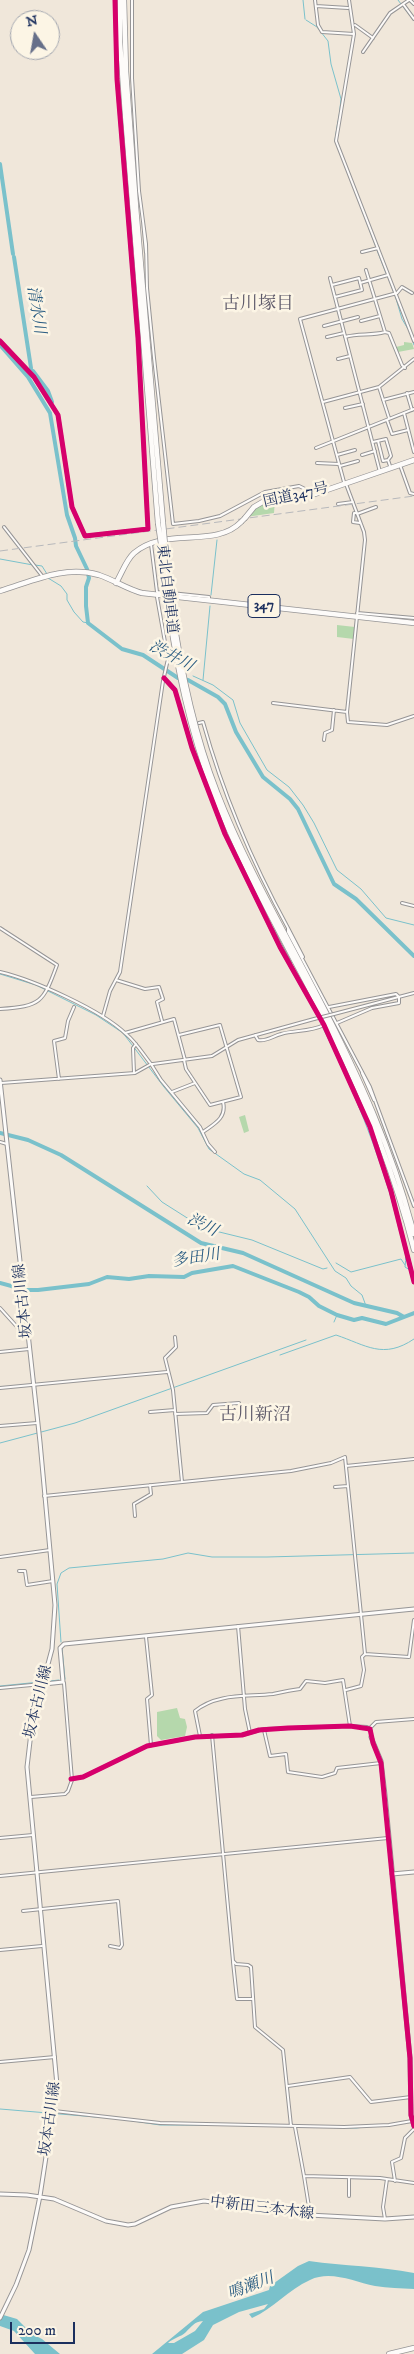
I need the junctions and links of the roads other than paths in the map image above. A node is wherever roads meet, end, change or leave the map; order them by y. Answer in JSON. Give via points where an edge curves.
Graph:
{"nodes":[{"id":1,"x":115,"y":0,"type":"edge"},
{"id":2,"x":122,"y":0,"type":"edge"},
{"id":3,"x":132,"y":0,"type":"edge"},
{"id":4,"x":315,"y":0,"type":"edge"},
{"id":5,"x":349,"y":0,"type":"edge"},
{"id":6,"x":410,"y":0,"type":"edge"},
{"id":7,"x":404,"y":4,"type":"edge"},
{"id":8,"x":414,"y":4,"type":"edge"},
{"id":9,"x":316,"y":6,"type":"junction"},
{"id":10,"x":348,"y":8,"type":"junction"},
{"id":11,"x":414,"y":19,"type":"edge"},
{"id":12,"x":354,"y":25,"type":"junction"},
{"id":13,"x":354,"y":34,"type":"junction"},
{"id":14,"x":373,"y":38,"type":"junction"},
{"id":15,"x":363,"y":52,"type":"dead end"},
{"id":16,"x":128,"y":214,"type":"junction"},
{"id":17,"x":143,"y":218,"type":"junction"},
{"id":18,"x":378,"y":248,"type":"junction"},
{"id":19,"x":362,"y":252,"type":"dead end"},
{"id":20,"x":146,"y":254,"type":"junction"},
{"id":21,"x":132,"y":264,"type":"junction"},
{"id":22,"x":366,"y":270,"type":"dead end"},
{"id":23,"x":388,"y":275,"type":"junction"},
{"id":24,"x":330,"y":278,"type":"dead end"},
{"id":25,"x":368,"y":280,"type":"junction"},
{"id":26,"x":360,"y":283,"type":"junction"},
{"id":27,"x":332,"y":285,"type":"junction"},
{"id":28,"x":412,"y":293,"type":"dead end"},
{"id":29,"x":395,"y":294,"type":"junction"},
{"id":30,"x":334,"y":297,"type":"junction"},
{"id":31,"x":374,"y":300,"type":"junction"},
{"id":32,"x":337,"y":309,"type":"junction"},
{"id":33,"x":380,"y":316,"type":"junction"},
{"id":34,"x":358,"y":317,"type":"dead end"},
{"id":35,"x":340,"y":321,"type":"junction"},
{"id":36,"x":361,"y":321,"type":"dead end"},
{"id":37,"x":324,"y":326,"type":"dead end"},
{"id":38,"x":385,"y":332,"type":"junction"},
{"id":39,"x":344,"y":333,"type":"junction"},
{"id":40,"x":328,"y":337,"type":"dead end"},
{"id":41,"x":345,"y":337,"type":"junction"},
{"id":42,"x":0,"y":341,"type":"edge"},
{"id":43,"x":414,"y":341,"type":"edge"},
{"id":44,"x":350,"y":356,"type":"junction"},
{"id":45,"x":338,"y":359,"type":"dead end"},
{"id":46,"x":414,"y":359,"type":"edge"},
{"id":47,"x":405,"y":368,"type":"junction"},
{"id":48,"x":379,"y":386,"type":"junction"},
{"id":49,"x":153,"y":392,"type":"dead end"},
{"id":50,"x":158,"y":392,"type":"junction"},
{"id":51,"x":360,"y":392,"type":"junction"},
{"id":52,"x":414,"y":392,"type":"edge"},
{"id":53,"x":407,"y":394,"type":"junction"},
{"id":54,"x":383,"y":400,"type":"junction"},
{"id":55,"x":323,"y":402,"type":"junction"},
{"id":56,"x":363,"y":404,"type":"junction"},
{"id":57,"x":346,"y":408,"type":"dead end"},
{"id":58,"x":413,"y":410,"type":"edge"},
{"id":59,"x":404,"y":413,"type":"junction"},
{"id":60,"x":388,"y":419,"type":"junction"},
{"id":61,"x":369,"y":426,"type":"junction"},
{"id":62,"x":408,"y":430,"type":"junction"},
{"id":63,"x":333,"y":441,"type":"junction"},
{"id":64,"x":378,"y":441,"type":"junction"},
{"id":65,"x":413,"y":441,"type":"edge"},
{"id":66,"x":373,"y":442,"type":"junction"},
{"id":67,"x":316,"y":448,"type":"dead end"},
{"id":68,"x":355,"y":450,"type":"dead end"},
{"id":69,"x":375,"y":451,"type":"junction"},
{"id":70,"x":414,"y":452,"type":"edge"},
{"id":71,"x":337,"y":455,"type":"junction"},
{"id":72,"x":362,"y":455,"type":"dead end"},
{"id":73,"x":388,"y":460,"type":"junction"},
{"id":74,"x":414,"y":460,"type":"edge"},
{"id":75,"x":358,"y":461,"type":"dead end"},
{"id":76,"x":317,"y":463,"type":"dead end"},
{"id":77,"x":339,"y":465,"type":"junction"},
{"id":78,"x":400,"y":465,"type":"junction"},
{"id":79,"x":391,"y":468,"type":"junction"},
{"id":80,"x":146,"y":472,"type":"junction"},
{"id":81,"x":150,"y":472,"type":"dead end"},
{"id":82,"x":381,"y":472,"type":"junction"},
{"id":83,"x":162,"y":473,"type":"dead end"},
{"id":84,"x":167,"y":473,"type":"junction"},
{"id":85,"x":346,"y":484,"type":"junction"},
{"id":86,"x":414,"y":494,"type":"edge"},
{"id":87,"x":308,"y":496,"type":"junction"},
{"id":88,"x":353,"y":502,"type":"junction"},
{"id":89,"x":338,"y":504,"type":"dead end"},
{"id":90,"x":376,"y":507,"type":"dead end"},
{"id":91,"x":357,"y":514,"type":"junction"},
{"id":92,"x":360,"y":523,"type":"junction"},
{"id":93,"x":4,"y":527,"type":"dead end"},
{"id":94,"x":151,"y":544,"type":"junction"},
{"id":95,"x":43,"y":577,"type":"junction"},
{"id":96,"x":116,"y":583,"type":"junction"},
{"id":97,"x":0,"y":591,"type":"edge"},
{"id":98,"x":157,"y":595,"type":"junction"},
{"id":99,"x":209,"y":600,"type":"junction"},
{"id":100,"x":357,"y":614,"type":"junction"},
{"id":101,"x":414,"y":618,"type":"edge"},
{"id":102,"x":414,"y":622,"type":"edge"},
{"id":103,"x":165,"y":676,"type":"junction"},
{"id":104,"x":184,"y":690,"type":"junction"},
{"id":105,"x":273,"y":702,"type":"dead end"},
{"id":106,"x":334,"y":710,"type":"junction"},
{"id":107,"x":347,"y":712,"type":"junction"},
{"id":108,"x":414,"y":716,"type":"edge"},
{"id":109,"x":199,"y":723,"type":"dead end"},
{"id":110,"x":324,"y":740,"type":"dead end"},
{"id":111,"x":402,"y":903,"type":"dead end"},
{"id":112,"x":414,"y":906,"type":"edge"},
{"id":113,"x":270,"y":925,"type":"junction"},
{"id":114,"x":0,"y":928,"type":"edge"},
{"id":115,"x":288,"y":928,"type":"junction"},
{"id":116,"x":305,"y":961,"type":"junction"},
{"id":117,"x":293,"y":969,"type":"junction"},
{"id":118,"x":0,"y":972,"type":"edge"},
{"id":119,"x":116,"y":980,"type":"junction"},
{"id":120,"x":48,"y":990,"type":"junction"},
{"id":121,"x":414,"y":993,"type":"edge"},
{"id":122,"x":399,"y":997,"type":"junction"},
{"id":123,"x":74,"y":1007,"type":"dead end"},
{"id":124,"x":329,"y":1007,"type":"junction"},
{"id":125,"x":0,"y":1009,"type":"edge"},
{"id":126,"x":103,"y":1016,"type":"junction"},
{"id":127,"x":162,"y":1021,"type":"junction"},
{"id":128,"x":337,"y":1023,"type":"junction"},
{"id":129,"x":324,"y":1026,"type":"junction"},
{"id":130,"x":125,"y":1033,"type":"junction"},
{"id":131,"x":180,"y":1035,"type":"junction"},
{"id":132,"x":255,"y":1035,"type":"junction"},
{"id":133,"x":135,"y":1045,"type":"junction"},
{"id":134,"x":227,"y":1046,"type":"junction"},
{"id":135,"x":184,"y":1060,"type":"junction"},
{"id":136,"x":149,"y":1065,"type":"junction"},
{"id":137,"x":362,"y":1071,"type":"junction"},
{"id":138,"x":345,"y":1072,"type":"junction"},
{"id":139,"x":134,"y":1074,"type":"junction"},
{"id":140,"x":59,"y":1079,"type":"junction"},
{"id":141,"x":0,"y":1082,"type":"edge"},
{"id":142,"x":195,"y":1083,"type":"junction"},
{"id":143,"x":172,"y":1092,"type":"junction"},
{"id":144,"x":223,"y":1102,"type":"junction"},
{"id":145,"x":376,"y":1102,"type":"junction"},
{"id":146,"x":362,"y":1110,"type":"junction"},
{"id":147,"x":203,"y":1133,"type":"junction"},
{"id":148,"x":0,"y":1142,"type":"edge"},
{"id":149,"x":7,"y":1143,"type":"junction"},
{"id":150,"x":215,"y":1152,"type":"dead end"},
{"id":151,"x":414,"y":1206,"type":"edge"},
{"id":152,"x":414,"y":1234,"type":"edge"},
{"id":153,"x":414,"y":1250,"type":"edge"},
{"id":154,"x":414,"y":1282,"type":"edge"},
{"id":155,"x":0,"y":1308,"type":"edge"},
{"id":156,"x":27,"y":1330,"type":"junction"},
{"id":157,"x":175,"y":1337,"type":"dead end"},
{"id":158,"x":29,"y":1349,"type":"junction"},
{"id":159,"x":0,"y":1352,"type":"edge"},
{"id":160,"x":167,"y":1372,"type":"junction"},
{"id":161,"x":33,"y":1385,"type":"junction"},
{"id":162,"x":0,"y":1388,"type":"edge"},
{"id":163,"x":239,"y":1402,"type":"dead end"},
{"id":164,"x":175,"y":1410,"type":"junction"},
{"id":165,"x":150,"y":1412,"type":"dead end"},
{"id":166,"x":175,"y":1414,"type":"junction"},
{"id":167,"x":37,"y":1423,"type":"junction"},
{"id":168,"x":0,"y":1426,"type":"edge"},
{"id":169,"x":414,"y":1459,"type":"edge"},
{"id":170,"x":346,"y":1466,"type":"junction"},
{"id":171,"x":182,"y":1482,"type":"junction"},
{"id":172,"x":150,"y":1485,"type":"junction"},
{"id":173,"x":348,"y":1486,"type":"junction"},
{"id":174,"x":335,"y":1487,"type":"dead end"},
{"id":175,"x":44,"y":1496,"type":"junction"},
{"id":176,"x":134,"y":1516,"type":"dead end"},
{"id":177,"x":50,"y":1550,"type":"junction"},
{"id":178,"x":0,"y":1557,"type":"edge"},
{"id":179,"x":19,"y":1571,"type":"dead end"},
{"id":180,"x":53,"y":1581,"type":"junction"},
{"id":181,"x":414,"y":1609,"type":"edge"},
{"id":182,"x":361,"y":1614,"type":"junction"},
{"id":183,"x":414,"y":1620,"type":"edge"},
{"id":184,"x":238,"y":1626,"type":"junction"},
{"id":185,"x":414,"y":1628,"type":"edge"},
{"id":186,"x":146,"y":1636,"type":"junction"},
{"id":187,"x":413,"y":1647,"type":"edge"},
{"id":188,"x":365,"y":1654,"type":"junction"},
{"id":189,"x":63,"y":1682,"type":"junction"},
{"id":190,"x":44,"y":1684,"type":"junction"},
{"id":191,"x":0,"y":1688,"type":"edge"},
{"id":192,"x":346,"y":1690,"type":"junction"},
{"id":193,"x":244,"y":1696,"type":"junction"},
{"id":194,"x":414,"y":1720,"type":"edge"},
{"id":195,"x":350,"y":1726,"type":"junction"},
{"id":196,"x":264,"y":1729,"type":"junction"},
{"id":197,"x":370,"y":1729,"type":"junction"},
{"id":198,"x":250,"y":1733,"type":"junction"},
{"id":199,"x":212,"y":1735,"type":"junction"},
{"id":200,"x":200,"y":1736,"type":"junction"},
{"id":201,"x":371,"y":1737,"type":"joint"},
{"id":202,"x":151,"y":1745,"type":"junction"},
{"id":203,"x":381,"y":1763,"type":"junction"},
{"id":204,"x":72,"y":1779,"type":"junction"},
{"id":205,"x":29,"y":1797,"type":"junction"},
{"id":206,"x":33,"y":1835,"type":"junction"},
{"id":207,"x":0,"y":1838,"type":"edge"},
{"id":208,"x":388,"y":1838,"type":"junction"},
{"id":209,"x":223,"y":1854,"type":"junction"},
{"id":210,"x":414,"y":1872,"type":"edge"},
{"id":211,"x":36,"y":1873,"type":"junction"},
{"id":212,"x":392,"y":1874,"type":"junction"},
{"id":213,"x":0,"y":1876,"type":"edge"},
{"id":214,"x":40,"y":1909,"type":"junction"},
{"id":215,"x":23,"y":1911,"type":"dead end"},
{"id":216,"x":44,"y":1945,"type":"junction"},
{"id":217,"x":110,"y":1946,"type":"dead end"},
{"id":218,"x":0,"y":1950,"type":"edge"},
{"id":219,"x":233,"y":1961,"type":"junction"},
{"id":220,"x":252,"y":1998,"type":"junction"},
{"id":221,"x":55,"y":2057,"type":"junction"},
{"id":222,"x":0,"y":2062,"type":"edge"},
{"id":223,"x":288,"y":2086,"type":"junction"},
{"id":224,"x":411,"y":2098,"type":"junction"},
{"id":225,"x":412,"y":2105,"type":"edge"},
{"id":226,"x":54,"y":2113,"type":"junction"},
{"id":227,"x":413,"y":2124,"type":"edge"},
{"id":228,"x":294,"y":2127,"type":"junction"},
{"id":229,"x":304,"y":2176,"type":"junction"},
{"id":230,"x":350,"y":2178,"type":"junction"},
{"id":231,"x":387,"y":2179,"type":"junction"},
{"id":232,"x":395,"y":2181,"type":"junction"},
{"id":233,"x":414,"y":2183,"type":"edge"},
{"id":234,"x":0,"y":2194,"type":"edge"},
{"id":235,"x":40,"y":2196,"type":"junction"},
{"id":236,"x":349,"y":2196,"type":"dead end"},
{"id":237,"x":296,"y":2214,"type":"junction"},
{"id":238,"x":414,"y":2217,"type":"edge"},
{"id":239,"x":385,"y":2219,"type":"junction"},
{"id":240,"x":0,"y":2318,"type":"edge"},
{"id":241,"x":414,"y":2350,"type":"edge"},
{"id":242,"x":389,"y":2354,"type":"edge"},
{"id":243,"x":401,"y":2354,"type":"edge"}],
"edges":[{"from":1,"to":16,"type":"street"},
{"from":2,"to":104,"type":"highway","name":"東北自動車道","bridge":true,"via":[[120,42],[125,114],[161,523],[167,589]]},
{"from":3,"to":17,"type":"street","via":[[131,78]]},
{"from":4,"to":9,"type":"street"},
{"from":5,"to":10,"type":"street"},
{"from":6,"to":7,"type":"street"},
{"from":6,"to":8,"type":"street"},
{"from":7,"to":11,"type":"street"},
{"from":7,"to":14,"type":"street","via":[[390,13]]},
{"from":9,"to":10,"type":"street"},
{"from":9,"to":13,"type":"street","via":[[323,34]]},
{"from":10,"to":12,"type":"street"},
{"from":12,"to":13,"type":"street"},
{"from":12,"to":14,"type":"street"},
{"from":13,"to":18,"type":"street","via":[[336,138]]},
{"from":14,"to":15,"type":"street"},
{"from":16,"to":21,"type":"street"},
{"from":16,"to":21,"type":"street"},
{"from":17,"to":20,"type":"street"},
{"from":17,"to":20,"type":"street"},
{"from":18,"to":19,"type":"street"},
{"from":18,"to":23,"type":"street"},
{"from":20,"to":50,"type":"street"},
{"from":21,"to":80,"type":"street"},
{"from":22,"to":25,"type":"street"},
{"from":23,"to":25,"type":"street"},
{"from":23,"to":29,"type":"street"},
{"from":24,"to":27,"type":"street"},
{"from":25,"to":26,"type":"street"},
{"from":25,"to":31,"type":"street"},
{"from":26,"to":27,"type":"street","via":[[359,278]]},
{"from":26,"to":30,"type":"street","via":[[362,290]]},
{"from":27,"to":30,"type":"street"},
{"from":28,"to":29,"type":"street","via":[[402,287]]},
{"from":29,"to":31,"type":"street"},
{"from":29,"to":43,"type":"street"},
{"from":30,"to":32,"type":"street"},
{"from":31,"to":32,"type":"street"},
{"from":31,"to":33,"type":"street"},
{"from":32,"to":35,"type":"street"},
{"from":32,"to":55,"type":"street","via":[[300,319]]},
{"from":33,"to":36,"type":"street"},
{"from":33,"to":38,"type":"street"},
{"from":34,"to":35,"type":"street"},
{"from":35,"to":37,"type":"street"},
{"from":35,"to":39,"type":"street"},
{"from":38,"to":41,"type":"street"},
{"from":38,"to":47,"type":"street","via":[[389,333]]},
{"from":39,"to":40,"type":"street"},
{"from":39,"to":41,"type":"street"},
{"from":41,"to":44,"type":"street"},
{"from":42,"to":80,"type":"street","via":[[44,391],[58,415],[72,507],[86,537],[148,529]]},
{"from":44,"to":45,"type":"street"},
{"from":44,"to":51,"type":"street"},
{"from":46,"to":47,"type":"street"},
{"from":47,"to":48,"type":"street"},
{"from":48,"to":51,"type":"street"},
{"from":48,"to":54,"type":"street"},
{"from":49,"to":50,"type":"street"},
{"from":50,"to":84,"type":"street"},
{"from":51,"to":55,"type":"street"},
{"from":51,"to":56,"type":"street"},
{"from":52,"to":53,"type":"street"},
{"from":53,"to":54,"type":"street"},
{"from":53,"to":58,"type":"street"},
{"from":54,"to":60,"type":"street"},
{"from":55,"to":63,"type":"street"},
{"from":56,"to":57,"type":"street"},
{"from":56,"to":61,"type":"street"},
{"from":58,"to":59,"type":"street"},
{"from":59,"to":60,"type":"street"},
{"from":59,"to":62,"type":"street"},
{"from":60,"to":61,"type":"street"},
{"from":60,"to":62,"type":"street","via":[[392,434]]},
{"from":61,"to":63,"type":"street"},
{"from":61,"to":66,"type":"street"},
{"from":62,"to":65,"type":"street"},
{"from":63,"to":67,"type":"street"},
{"from":63,"to":71,"type":"street"},
{"from":64,"to":66,"type":"street"},
{"from":64,"to":73,"type":"street","via":[[383,461]]},
{"from":64,"to":73,"type":"street","via":[[386,439],[391,456]]},
{"from":65,"to":70,"type":"street"},
{"from":66,"to":69,"type":"street"},
{"from":68,"to":71,"type":"street"},
{"from":69,"to":72,"type":"street"},
{"from":69,"to":82,"type":"street"},
{"from":71,"to":77,"type":"street"},
{"from":73,"to":79,"type":"street"},
{"from":74,"to":78,"type":"highway","name":"国道347号"},
{"from":75,"to":77,"type":"street"},
{"from":76,"to":77,"type":"street"},
{"from":77,"to":85,"type":"street"},
{"from":78,"to":79,"type":"highway","name":"国道347号"},
{"from":78,"to":86,"type":"street","via":[[410,493]]},
{"from":79,"to":82,"type":"highway","name":"国道347号"},
{"from":80,"to":81,"type":"street"},
{"from":82,"to":85,"type":"highway","name":"国道347号"},
{"from":83,"to":84,"type":"street"},
{"from":84,"to":87,"type":"street","via":[[174,524],[220,516],[265,492],[299,486]]},
{"from":85,"to":87,"type":"highway","name":"国道347号"},
{"from":85,"to":88,"type":"street"},
{"from":87,"to":94,"type":"highway","name":"国道347号","via":[[266,500],[257,504],[235,528],[224,534],[178,537]]},
{"from":88,"to":89,"type":"street"},
{"from":88,"to":91,"type":"street"},
{"from":90,"to":91,"type":"street"},
{"from":91,"to":92,"type":"street"},
{"from":91,"to":92,"type":"street","via":[[354,513],[353,522]]},
{"from":92,"to":100,"type":"street","via":[[365,540]]},
{"from":93,"to":95,"type":"street"},
{"from":94,"to":96,"type":"highway","name":"国道347号","via":[[130,558]]},
{"from":94,"to":99,"type":"street","via":[[157,592],[209,597]]},
{"from":95,"to":96,"type":"highway","number":"347","via":[[67,572],[88,573]]},
{"from":95,"to":97,"type":"highway","number":"347"},
{"from":96,"to":98,"type":"highway","number":"347","via":[[134,591]]},
{"from":98,"to":99,"type":"highway","number":"347"},
{"from":98,"to":103,"type":"street","via":[[167,666]]},
{"from":99,"to":100,"type":"highway","number":"347"},
{"from":100,"to":101,"type":"street"},
{"from":100,"to":102,"type":"highway","number":"347"},
{"from":100,"to":107,"type":"street"},
{"from":103,"to":113,"type":"street","via":[[175,690],[215,807]]},
{"from":103,"to":119,"type":"street","via":[[124,951]]},
{"from":104,"to":152,"type":"highway","name":"東北自動車道","via":[[217,792],[253,871],[369,1101],[391,1158]]},
{"from":104,"to":153,"type":"highway","name":"東北自動車道","via":[[205,769],[236,844],[374,1125]]},
{"from":105,"to":106,"type":"street"},
{"from":106,"to":107,"type":"street"},
{"from":106,"to":110,"type":"street","via":[[332,730],[325,733]]},
{"from":107,"to":108,"type":"street","via":[[348,722],[383,725]]},
{"from":109,"to":115,"type":"street","via":[[203,722],[229,808]]},
{"from":111,"to":112,"type":"street"},
{"from":113,"to":117,"type":"street"},
{"from":113,"to":117,"type":"street"},
{"from":114,"to":120,"type":"street","via":[[57,965]]},
{"from":115,"to":116,"type":"street"},
{"from":115,"to":116,"type":"street"},
{"from":116,"to":124,"type":"street"},
{"from":117,"to":129,"type":"street"},
{"from":118,"to":120,"type":"street"},
{"from":119,"to":126,"type":"street"},
{"from":119,"to":127,"type":"street","via":[[145,989],[160,987],[163,999],[157,1002]]},
{"from":120,"to":125,"type":"street","via":[[47,994],[26,1007]]},
{"from":120,"to":126,"type":"street"},
{"from":121,"to":122,"type":"street"},
{"from":122,"to":124,"type":"street","via":[[396,994]]},
{"from":122,"to":128,"type":"street","via":[[398,1003],[372,1008]]},
{"from":122,"to":132,"type":"street","bridge":true},
{"from":123,"to":140,"type":"street","via":[[65,1038],[54,1041]]},
{"from":124,"to":128,"type":"street"},
{"from":126,"to":130,"type":"street"},
{"from":127,"to":130,"type":"street"},
{"from":127,"to":131,"type":"street","via":[[174,1018]]},
{"from":128,"to":137,"type":"street"},
{"from":129,"to":132,"type":"street","via":[[284,1033],[262,1041]]},
{"from":129,"to":138,"type":"street"},
{"from":130,"to":133,"type":"street"},
{"from":131,"to":134,"type":"street","via":[[220,1025]]},
{"from":131,"to":135,"type":"street"},
{"from":132,"to":134,"type":"street"},
{"from":133,"to":136,"type":"street"},
{"from":133,"to":139,"type":"street"},
{"from":134,"to":135,"type":"street","via":[[212,1056]]},
{"from":134,"to":144,"type":"street","via":[[241,1097]]},
{"from":135,"to":136,"type":"street"},
{"from":135,"to":142,"type":"street"},
{"from":136,"to":139,"type":"street"},
{"from":136,"to":143,"type":"street"},
{"from":137,"to":145,"type":"street"},
{"from":137,"to":145,"type":"street"},
{"from":138,"to":146,"type":"street"},
{"from":138,"to":146,"type":"street"},
{"from":139,"to":140,"type":"street"},
{"from":140,"to":141,"type":"street"},
{"from":141,"to":149,"type":"main road","name":"坂本古川線"},
{"from":142,"to":143,"type":"street"},
{"from":142,"to":144,"type":"street","via":[[210,1105]]},
{"from":143,"to":147,"type":"street"},
{"from":144,"to":147,"type":"street","via":[[222,1115]]},
{"from":145,"to":151,"type":"street"},
{"from":146,"to":154,"type":"street","via":[[392,1191]]},
{"from":147,"to":150,"type":"street"},
{"from":148,"to":149,"type":"street"},
{"from":149,"to":156,"type":"main road","name":"坂本古川線"},
{"from":155,"to":156,"type":"street","via":[[17,1328]]},
{"from":156,"to":158,"type":"main road","name":"坂本古川線"},
{"from":157,"to":160,"type":"street","via":[[176,1347],[165,1358]]},
{"from":158,"to":159,"type":"street"},
{"from":158,"to":161,"type":"main road","name":"坂本古川線"},
{"from":160,"to":161,"type":"street"},
{"from":160,"to":164,"type":"street"},
{"from":161,"to":162,"type":"street"},
{"from":161,"to":167,"type":"main road","name":"坂本古川線"},
{"from":163,"to":166,"type":"street","via":[[213,1405],[207,1413]]},
{"from":164,"to":165,"type":"street"},
{"from":164,"to":166,"type":"street"},
{"from":166,"to":171,"type":"street"},
{"from":167,"to":168,"type":"street"},
{"from":167,"to":175,"type":"main road","name":"坂本古川線"},
{"from":169,"to":170,"type":"street"},
{"from":170,"to":171,"type":"street","via":[[345,1457],[291,1471]]},
{"from":170,"to":173,"type":"street"},
{"from":171,"to":172,"type":"street"},
{"from":172,"to":175,"type":"street"},
{"from":172,"to":176,"type":"street","via":[[151,1494],[134,1504]]},
{"from":173,"to":174,"type":"street"},
{"from":173,"to":182,"type":"street"},
{"from":175,"to":177,"type":"main road","name":"坂本古川線"},
{"from":177,"to":178,"type":"street"},
{"from":177,"to":180,"type":"main road","name":"坂本古川線"},
{"from":179,"to":180,"type":"street","via":[[25,1570],[27,1585]]},
{"from":180,"to":190,"type":"main road","name":"坂本古川線","via":[[55,1632]]},
{"from":181,"to":182,"type":"main road"},
{"from":182,"to":184,"type":"main road"},
{"from":182,"to":188,"type":"street"},
{"from":183,"to":185,"type":"street"},
{"from":184,"to":186,"type":"main road"},
{"from":184,"to":193,"type":"street"},
{"from":185,"to":187,"type":"street"},
{"from":186,"to":189,"type":"main road","via":[[62,1644]]},
{"from":186,"to":202,"type":"street","via":[[152,1695],[147,1700]]},
{"from":187,"to":188,"type":"street","via":[[408,1657]]},
{"from":188,"to":192,"type":"street","via":[[362,1657],[361,1686]]},
{"from":189,"to":190,"type":"main road"},
{"from":189,"to":204,"type":"street"},
{"from":190,"to":191,"type":"street"},
{"from":190,"to":205,"type":"main road","name":"坂本古川線","via":[[28,1748]]},
{"from":192,"to":193,"type":"street","via":[[343,1680],[325,1683],[306,1681],[300,1689]]},
{"from":192,"to":195,"type":"street"},
{"from":193,"to":198,"type":"street"},
{"from":193,"to":200,"type":"street","via":[[211,1701],[195,1712]]},
{"from":194,"to":197,"type":"street","via":[[376,1722]]},
{"from":195,"to":196,"type":"street"},
{"from":195,"to":197,"type":"street"},
{"from":196,"to":198,"type":"street"},
{"from":196,"to":203,"type":"street","via":[[270,1756],[286,1754],[288,1772],[324,1777],[335,1774],[337,1768]]},
{"from":197,"to":201,"type":"street"},
{"from":198,"to":199,"type":"street"},
{"from":199,"to":200,"type":"street"},
{"from":199,"to":209,"type":"street"},
{"from":200,"to":202,"type":"street"},
{"from":201,"to":203,"type":"main road"},
{"from":202,"to":204,"type":"street","via":[[83,1778]]},
{"from":203,"to":208,"type":"main road"},
{"from":204,"to":205,"type":"street","via":[[67,1793]]},
{"from":205,"to":206,"type":"main road","name":"坂本古川線"},
{"from":206,"to":207,"type":"street"},
{"from":206,"to":211,"type":"main road","name":"坂本古川線"},
{"from":208,"to":209,"type":"street"},
{"from":208,"to":212,"type":"main road"},
{"from":209,"to":211,"type":"street"},
{"from":209,"to":219,"type":"street"},
{"from":210,"to":212,"type":"main road"},
{"from":211,"to":213,"type":"street"},
{"from":211,"to":214,"type":"main road","name":"坂本古川線"},
{"from":212,"to":224,"type":"main road"},
{"from":214,"to":215,"type":"street"},
{"from":214,"to":216,"type":"main road","name":"坂本古川線"},
{"from":214,"to":217,"type":"street","via":[[118,1901],[122,1945],[120,1948]]},
{"from":216,"to":218,"type":"street"},
{"from":216,"to":221,"type":"main road","name":"坂本古川線"},
{"from":219,"to":220,"type":"street","via":[[237,1965],[251,1967]]},
{"from":219,"to":220,"type":"street","via":[[237,1999]]},
{"from":220,"to":223,"type":"street","via":[[254,2027],[284,2050]]},
{"from":221,"to":222,"type":"street"},
{"from":221,"to":226,"type":"main road","name":"坂本古川線"},
{"from":223,"to":224,"type":"street","via":[[350,2077],[371,2102]]},
{"from":223,"to":228,"type":"street"},
{"from":224,"to":225,"type":"main road"},
{"from":225,"to":227,"type":"main road"},
{"from":226,"to":228,"type":"street","via":[[160,2123]]},
{"from":226,"to":235,"type":"main road","name":"坂本古川線"},
{"from":227,"to":228,"type":"street"},
{"from":227,"to":232,"type":"street","via":[[405,2138],[401,2158],[392,2162]]},
{"from":228,"to":229,"type":"street"},
{"from":229,"to":230,"type":"street"},
{"from":229,"to":237,"type":"street","via":[[310,2207],[306,2212]]},
{"from":230,"to":231,"type":"street"},
{"from":230,"to":236,"type":"street"},
{"from":231,"to":232,"type":"street"},
{"from":231,"to":239,"type":"street","via":[[383,2207]]},
{"from":232,"to":233,"type":"street"},
{"from":234,"to":235,"type":"main road","name":"中新田三本木線"},
{"from":235,"to":237,"type":"main road","name":"中新田三本木線","via":[[66,2203],[106,2221],[128,2225],[171,2207],[204,2201]]},
{"from":235,"to":240,"type":"main road","name":"坂本古川線","via":[[29,2250]]},
{"from":237,"to":239,"type":"main road","name":"中新田三本木線"},
{"from":238,"to":239,"type":"main road","name":"中新田三本木線"},
{"from":241,"to":242,"type":"highway"},
{"from":241,"to":243,"type":"highway"}]}
